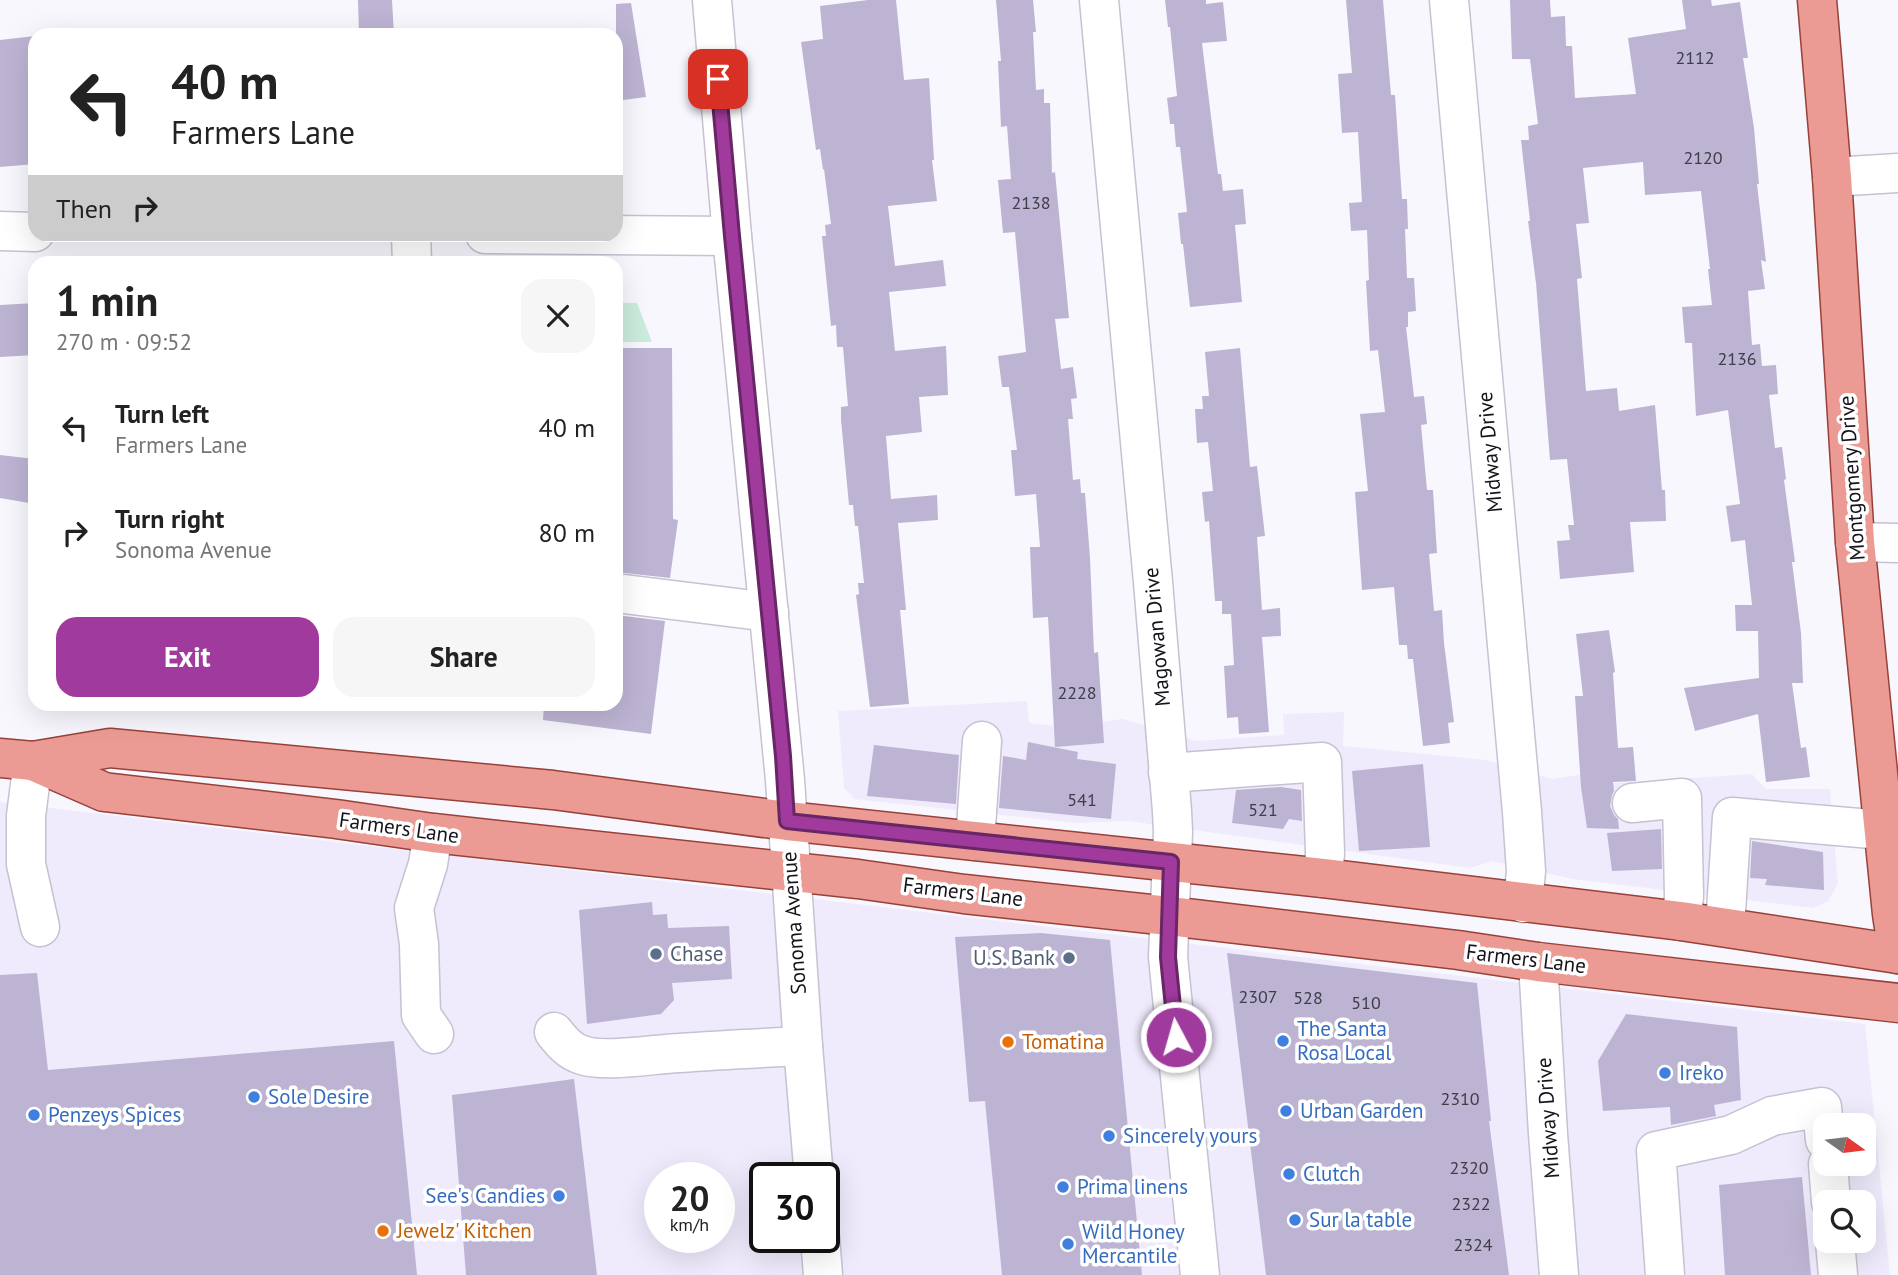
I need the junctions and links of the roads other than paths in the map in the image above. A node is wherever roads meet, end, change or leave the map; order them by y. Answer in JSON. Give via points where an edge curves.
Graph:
{"nodes":[{"id":1,"x":712,"y":0,"type":"edge"},
{"id":2,"x":1099,"y":0,"type":"edge"},
{"id":3,"x":1449,"y":0,"type":"edge"},
{"id":4,"x":1816,"y":0,"type":"edge"},
{"id":5,"x":1898,"y":173,"type":"edge"},
{"id":6,"x":1832,"y":177,"type":"junction"},
{"id":7,"x":0,"y":232,"type":"edge"},
{"id":8,"x":28,"y":232,"type":"edge"},
{"id":9,"x":623,"y":235,"type":"edge"},
{"id":10,"x":732,"y":236,"type":"junction"},
{"id":11,"x":1855,"y":542,"type":"junction"},
{"id":12,"x":1898,"y":543,"type":"edge"},
{"id":13,"x":623,"y":594,"type":"edge"},
{"id":14,"x":769,"y":612,"type":"junction"},
{"id":15,"x":982,"y":741,"type":"dead end"},
{"id":16,"x":17,"y":760,"type":"edge"},
{"id":17,"x":1168,"y":773,"type":"junction"},
{"id":18,"x":1888,"y":773,"type":"edge"},
{"id":19,"x":1632,"y":803,"type":"dead end"},
{"id":20,"x":787,"y":821,"type":"junction"},
{"id":21,"x":1883,"y":830,"type":"junction"},
{"id":22,"x":433,"y":833,"type":"junction"},
{"id":23,"x":975,"y":841,"type":"junction"},
{"id":24,"x":1171,"y":862,"type":"junction"},
{"id":25,"x":790,"y":872,"type":"junction"},
{"id":26,"x":1323,"y":878,"type":"junction"},
{"id":27,"x":1523,"y":903,"type":"junction"},
{"id":28,"x":1168,"y":916,"type":"junction"},
{"id":29,"x":1681,"y":921,"type":"junction"},
{"id":30,"x":40,"y":927,"type":"dead end"},
{"id":31,"x":1725,"y":927,"type":"junction"},
{"id":32,"x":1898,"y":954,"type":"edge"},
{"id":33,"x":1538,"y":962,"type":"junction"},
{"id":34,"x":1898,"y":1003,"type":"edge"},
{"id":35,"x":554,"y":1031,"type":"dead end"},
{"id":36,"x":434,"y":1034,"type":"dead end"},
{"id":37,"x":803,"y":1046,"type":"junction"},
{"id":38,"x":1823,"y":1113,"type":"edge"},
{"id":39,"x":813,"y":1162,"type":"edge"},
{"id":40,"x":821,"y":1253,"type":"edge"},
{"id":41,"x":1836,"y":1253,"type":"edge"},
{"id":42,"x":823,"y":1275,"type":"edge"},
{"id":43,"x":1199,"y":1275,"type":"edge"},
{"id":44,"x":1559,"y":1275,"type":"edge"},
{"id":45,"x":1665,"y":1275,"type":"edge"},
{"id":46,"x":1838,"y":1275,"type":"edge"}],
"edges":[{"from":1,"to":10,"type":"street","name":"Sonoma Avenue"},
{"from":2,"to":17,"type":"street","name":"Magowan Drive"},
{"from":3,"to":27,"type":"street","name":"Midway Drive","via":[[1522,812]]},
{"from":4,"to":6,"type":"main road","name":"Montgomery Drive"},
{"from":5,"to":6,"type":"street"},
{"from":6,"to":11,"type":"main road","name":"Montgomery Drive"},
{"from":7,"to":8,"type":"street"},
{"from":9,"to":10,"type":"street"},
{"from":10,"to":14,"type":"street","name":"Sonoma Avenue"},
{"from":11,"to":12,"type":"street"},
{"from":11,"to":18,"type":"main road","name":"Montgomery Drive"},
{"from":13,"to":14,"type":"street"},
{"from":14,"to":20,"type":"street","name":"Sonoma Avenue"},
{"from":15,"to":23,"type":"street"},
{"from":16,"to":20,"type":"main road","via":[[110,748],[553,790]]},
{"from":16,"to":22,"type":"main road","name":"Farmers Lane","via":[[104,792]]},
{"from":16,"to":30,"type":"street","via":[[26,816],[26,864]]},
{"from":17,"to":24,"type":"street","name":"Magowan Drive"},
{"from":17,"to":26,"type":"street","via":[[1322,762]]},
{"from":18,"to":21,"type":"main road","name":"Montgomery Drive"},
{"from":19,"to":29,"type":"street","via":[[1682,798]]},
{"from":20,"to":23,"type":"main road"},
{"from":20,"to":25,"type":"street","name":"Sonoma Avenue"},
{"from":21,"to":31,"type":"street","via":[[1732,817]]},
{"from":21,"to":32,"type":"main road","name":"Montgomery Drive"},
{"from":22,"to":25,"type":"main road","name":"Farmers Lane"},
{"from":22,"to":36,"type":"street","via":[[414,908],[421,1015]]},
{"from":23,"to":24,"type":"main road"},
{"from":24,"to":26,"type":"main road"},
{"from":24,"to":28,"type":"street","name":"Magowan Drive"},
{"from":25,"to":28,"type":"main road","name":"Farmers Lane"},
{"from":25,"to":37,"type":"street","name":"Sonoma Avenue"},
{"from":26,"to":27,"type":"main road"},
{"from":27,"to":29,"type":"main road"},
{"from":28,"to":33,"type":"main road","name":"Farmers Lane"},
{"from":28,"to":43,"type":"street","name":"Magowan Drive","via":[[1168,957]]},
{"from":29,"to":31,"type":"main road"},
{"from":31,"to":32,"type":"main road"},
{"from":33,"to":34,"type":"main road","name":"Farmers Lane"},
{"from":33,"to":44,"type":"street","name":"Midway Drive"},
{"from":35,"to":37,"type":"street","via":[[564,1045],[591,1057]]},
{"from":37,"to":39,"type":"street","name":"Sonoma Avenue"},
{"from":38,"to":45,"type":"street","via":[[1822,1107],[1772,1116],[1731,1135],[1656,1151]]},
{"from":40,"to":42,"type":"street"},
{"from":41,"to":46,"type":"street"}]}
